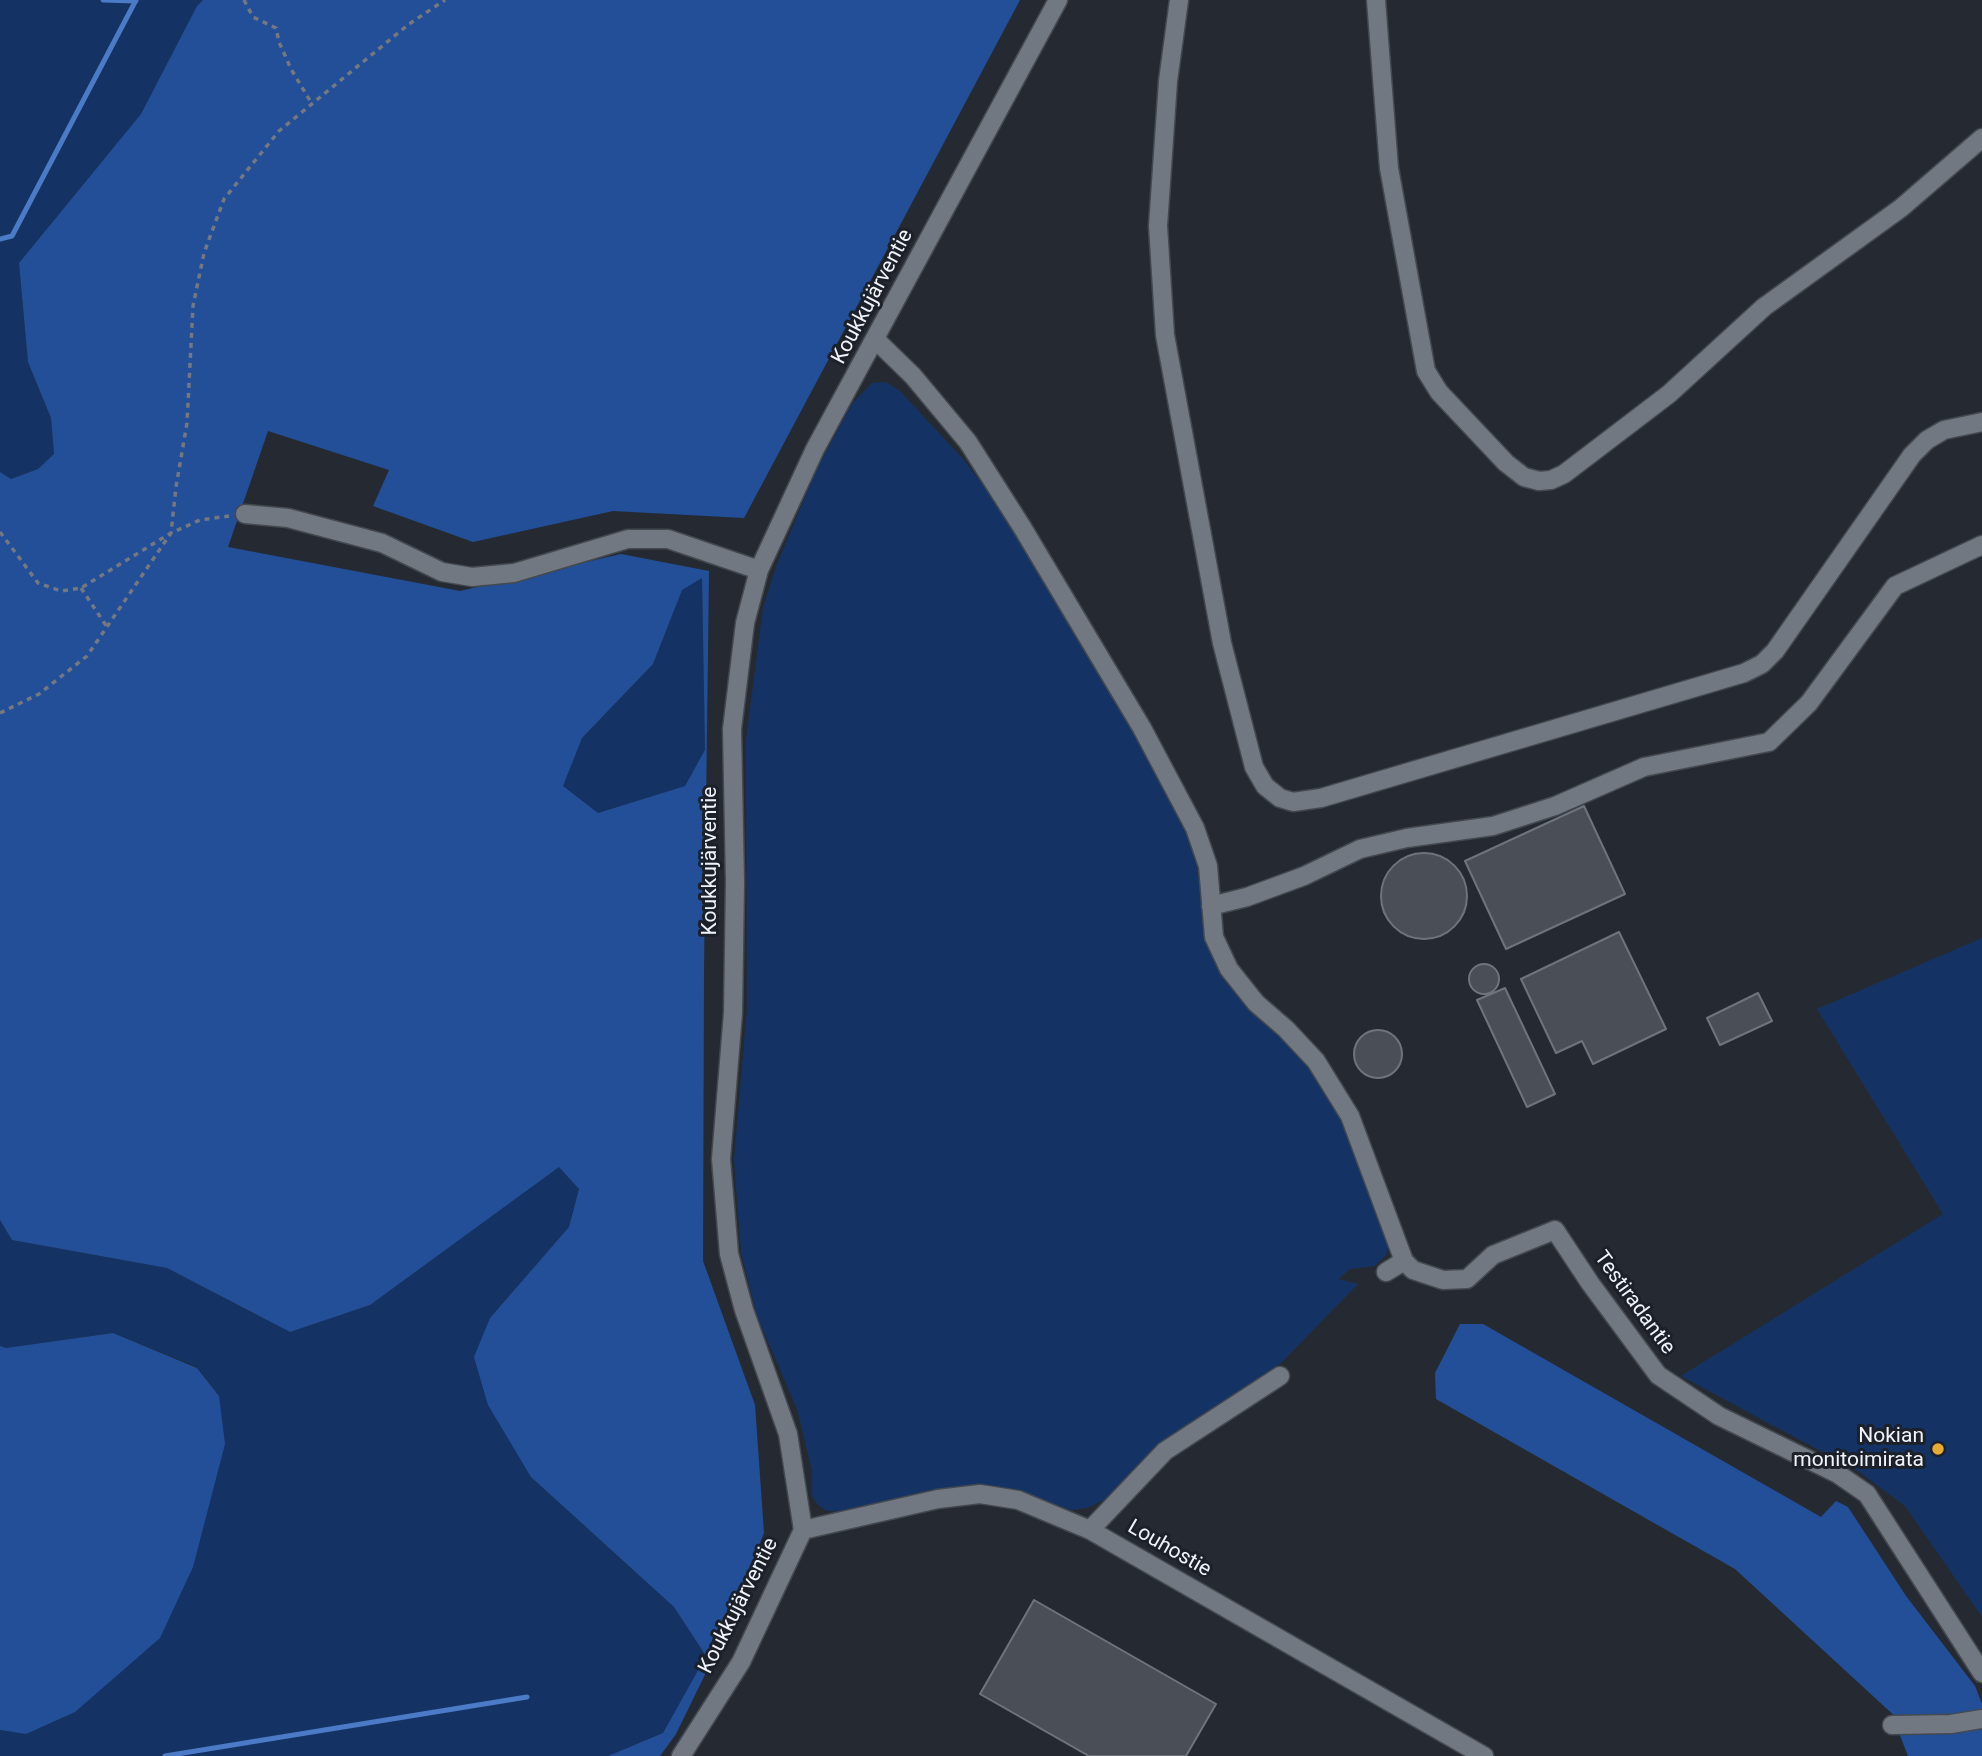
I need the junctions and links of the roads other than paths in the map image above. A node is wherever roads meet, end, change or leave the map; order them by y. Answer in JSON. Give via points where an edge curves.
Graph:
{"nodes":[{"id":1,"x":1058,"y":0,"type":"edge"},
{"id":2,"x":1180,"y":0,"type":"edge"},
{"id":3,"x":1376,"y":0,"type":"edge"},
{"id":4,"x":1982,"y":138,"type":"edge"},
{"id":5,"x":876,"y":340,"type":"junction"},
{"id":6,"x":1982,"y":422,"type":"edge"},
{"id":7,"x":245,"y":514,"type":"road end"},
{"id":8,"x":1982,"y":545,"type":"edge"},
{"id":9,"x":759,"y":570,"type":"junction"},
{"id":10,"x":1212,"y":906,"type":"junction"},
{"id":11,"x":1405,"y":1261,"type":"junction"},
{"id":12,"x":1386,"y":1272,"type":"dead end"},
{"id":13,"x":1280,"y":1376,"type":"dead end"},
{"id":14,"x":803,"y":1530,"type":"junction"},
{"id":15,"x":1090,"y":1530,"type":"junction"},
{"id":16,"x":1982,"y":1673,"type":"edge"},
{"id":17,"x":1982,"y":1718,"type":"edge"},
{"id":18,"x":1892,"y":1725,"type":"dead end"},
{"id":19,"x":681,"y":1756,"type":"edge"},
{"id":20,"x":1483,"y":1756,"type":"edge"}],
"edges":[{"from":1,"to":5,"type":"street","name":"Koukkujärventie"},
{"from":2,"to":6,"type":"street","via":[[1168,81],[1158,226],[1165,335],[1222,643],[1254,767],[1265,786],[1280,798],[1293,802],[1321,798],[1762,664],[1912,454],[1944,430]]},
{"from":3,"to":4,"type":"street","via":[[1389,168],[1426,370],[1439,392],[1506,463],[1524,477],[1539,481],[1564,474],[1669,394],[1763,307],[1901,208]]},
{"from":5,"to":9,"type":"street","name":"Koukkujärventie","via":[[816,449]]},
{"from":5,"to":10,"type":"street","via":[[968,442],[1142,728],[1195,828],[1208,866]]},
{"from":7,"to":9,"type":"street","via":[[288,518],[382,543],[442,572],[472,577],[514,573],[628,539],[668,540]]},
{"from":8,"to":10,"type":"street","via":[[1895,586],[1809,703],[1769,742],[1644,767],[1555,806],[1493,826],[1360,849],[1304,876]]},
{"from":9,"to":14,"type":"street","name":"Koukkujärventie","via":[[745,623],[732,729],[733,1013],[721,1159],[729,1254],[788,1434]]},
{"from":10,"to":11,"type":"street","via":[[1214,937],[1229,970],[1316,1061],[1350,1116]]},
{"from":11,"to":12,"type":"street"},
{"from":11,"to":16,"type":"street","name":"Testiradantie","via":[[1413,1270],[1443,1280],[1467,1279],[1493,1255],[1555,1230],[1658,1375],[1719,1416],[1838,1474],[1867,1494]]},
{"from":13,"to":15,"type":"street","via":[[1165,1451]]},
{"from":14,"to":15,"type":"street","name":"Louhostie","via":[[980,1494],[1018,1500]]},
{"from":14,"to":19,"type":"street","name":"Koukkujärventie","via":[[741,1662]]},
{"from":15,"to":20,"type":"street","name":"Louhostie"},
{"from":17,"to":18,"type":"street","via":[[1951,1724]]}]}
